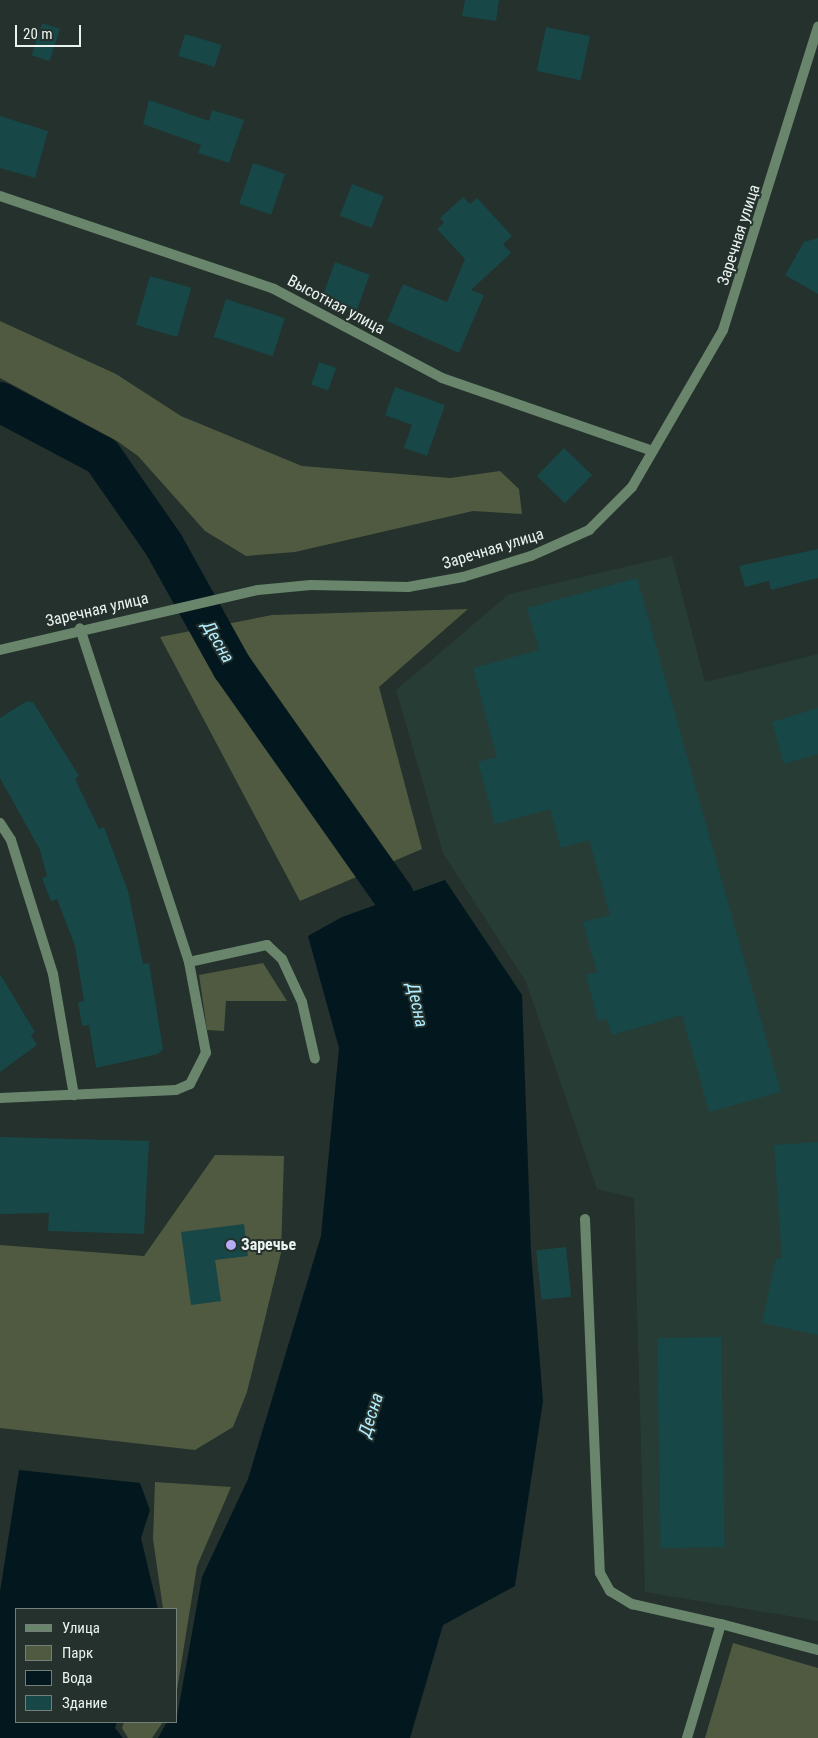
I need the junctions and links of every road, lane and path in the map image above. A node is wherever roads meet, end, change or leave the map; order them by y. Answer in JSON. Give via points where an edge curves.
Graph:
{"nodes":[{"id":1,"x":818,"y":26,"type":"edge"},
{"id":2,"x":0,"y":196,"type":"edge"},
{"id":3,"x":653,"y":452,"type":"junction"},
{"id":4,"x":80,"y":628,"type":"junction"},
{"id":5,"x":1,"y":649,"type":"edge"},
{"id":6,"x":0,"y":823,"type":"edge"},
{"id":7,"x":189,"y":962,"type":"junction"},
{"id":8,"x":315,"y":1059,"type":"dead end"},
{"id":9,"x":74,"y":1094,"type":"junction"},
{"id":10,"x":0,"y":1098,"type":"edge"},
{"id":11,"x":585,"y":1219,"type":"dead end"},
{"id":12,"x":721,"y":1624,"type":"junction"},
{"id":13,"x":818,"y":1650,"type":"edge"},
{"id":14,"x":687,"y":1738,"type":"edge"}],
"edges":[{"from":1,"to":3,"type":"street","name":"Заречная улица","via":[[723,330]]},
{"from":2,"to":3,"type":"street","name":"Высотная улица","via":[[274,289],[442,378]]},
{"from":3,"to":4,"type":"street","name":"Заречная улица","via":[[632,487],[589,530],[531,556],[408,587],[258,590]]},
{"from":4,"to":5,"type":"street","name":"Заречная улица"},
{"from":4,"to":7,"type":"street"},
{"from":6,"to":9,"type":"street","via":[[11,840],[53,974]]},
{"from":7,"to":8,"type":"street","via":[[267,945],[282,959],[302,1002]]},
{"from":7,"to":9,"type":"street","via":[[206,1053],[190,1084],[176,1090]]},
{"from":9,"to":10,"type":"street"},
{"from":11,"to":12,"type":"street","via":[[600,1573],[610,1592],[632,1604]]},
{"from":12,"to":13,"type":"street"},
{"from":12,"to":14,"type":"street"}]}
